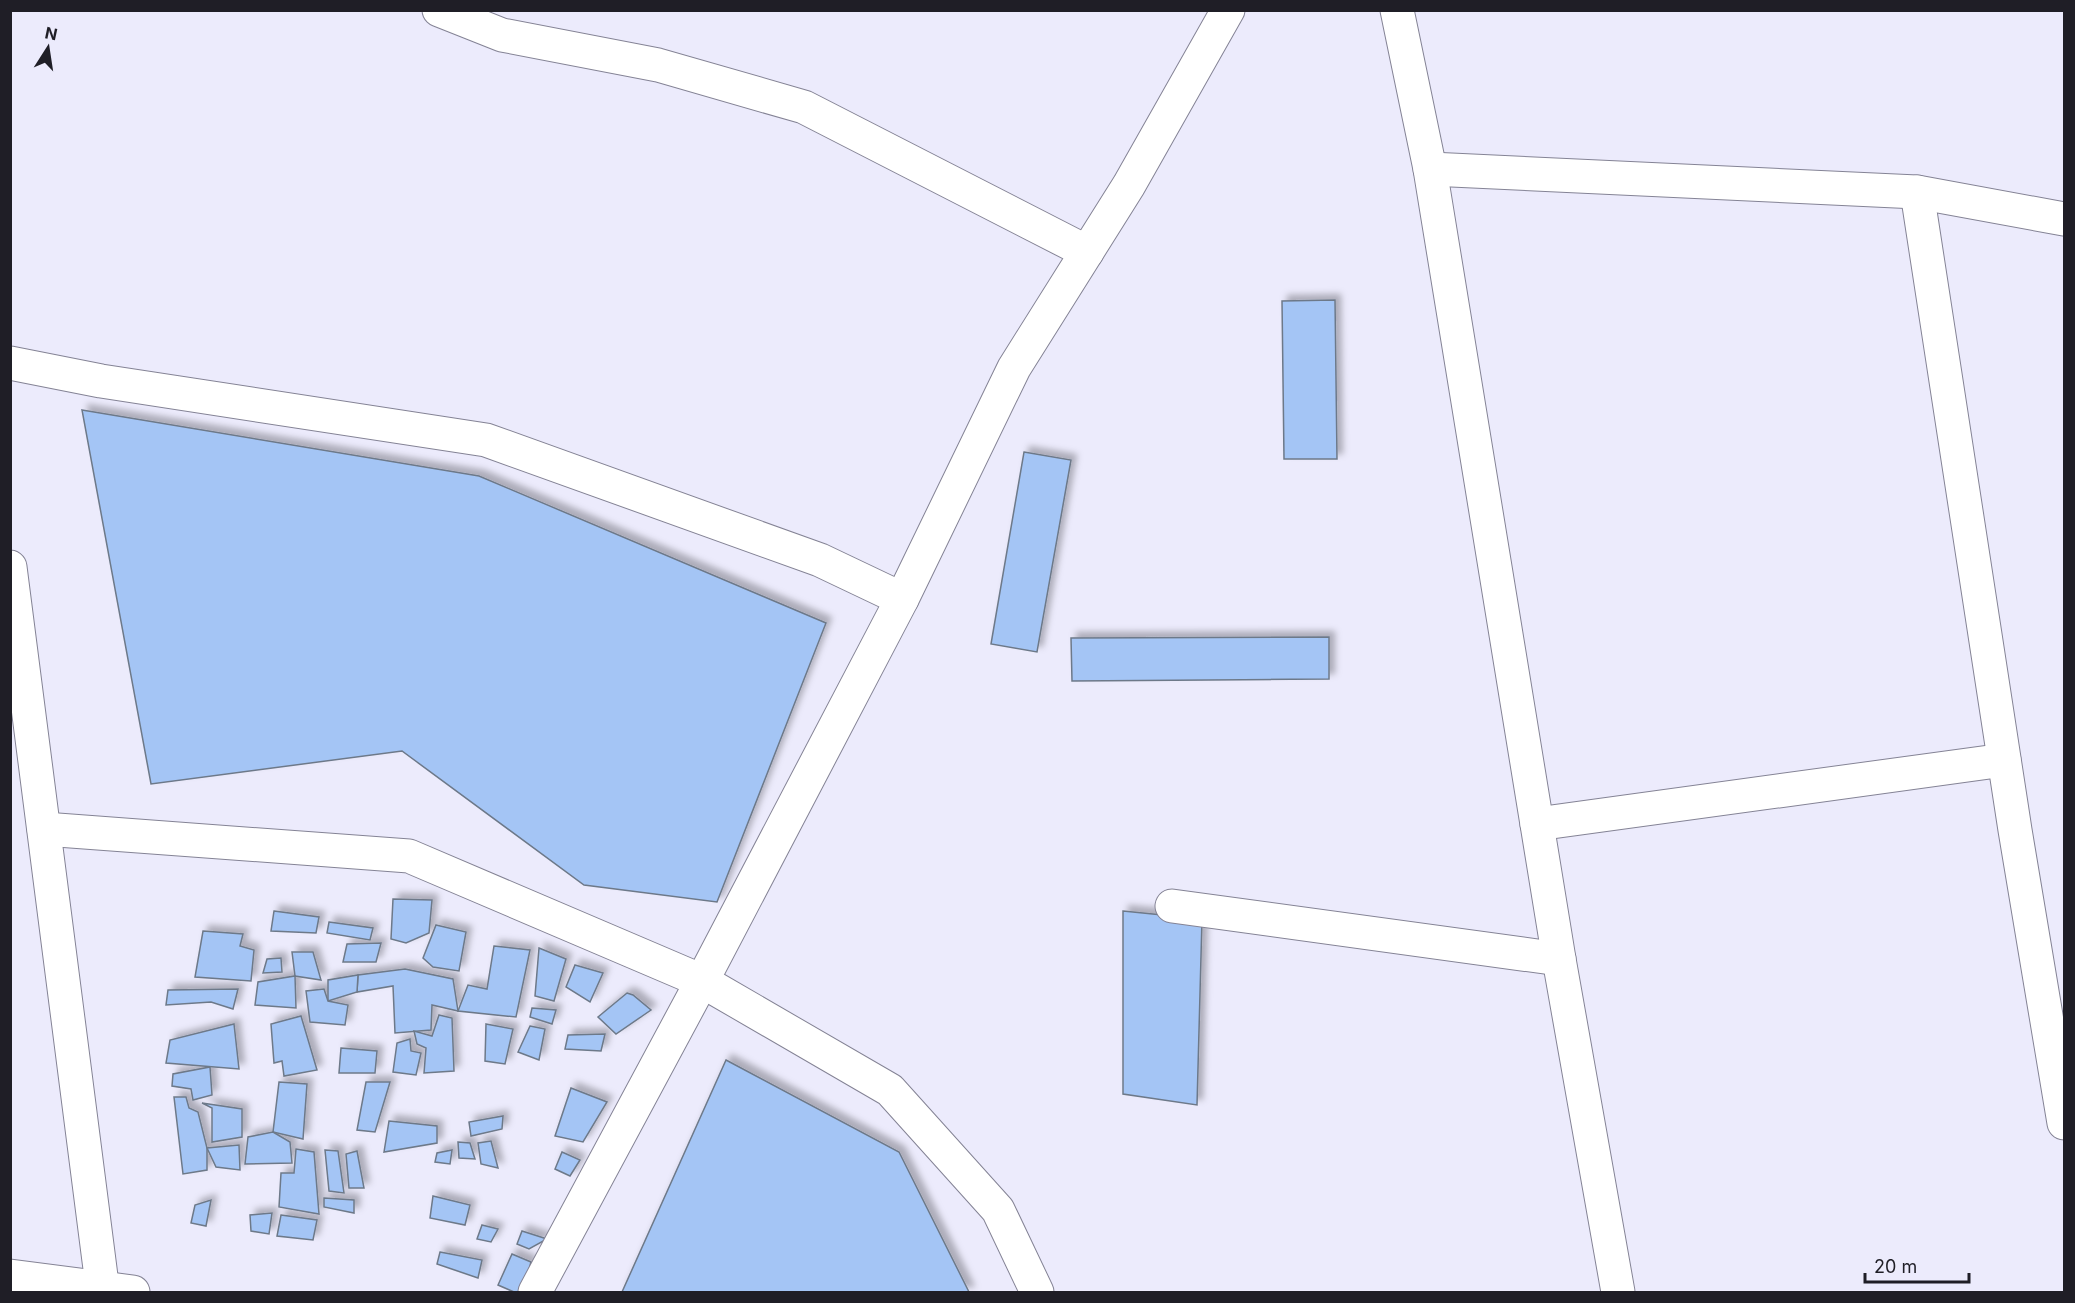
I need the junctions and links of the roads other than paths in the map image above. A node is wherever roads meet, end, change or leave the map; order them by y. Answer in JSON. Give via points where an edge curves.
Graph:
{"nodes":[{"id":1,"x":439,"y":10,"type":"edge"},
{"id":2,"x":1228,"y":10,"type":"edge"},
{"id":3,"x":1396,"y":10,"type":"edge"},
{"id":4,"x":1430,"y":169,"type":"junction"},
{"id":5,"x":1917,"y":192,"type":"junction"},
{"id":6,"x":2064,"y":219,"type":"edge"},
{"id":7,"x":1088,"y":252,"type":"junction"},
{"id":8,"x":10,"y":363,"type":"edge"},
{"id":9,"x":10,"y":567,"type":"edge"},
{"id":10,"x":902,"y":599,"type":"junction"},
{"id":11,"x":2004,"y":760,"type":"junction"},
{"id":12,"x":1537,"y":824,"type":"junction"},
{"id":13,"x":44,"y":829,"type":"junction"},
{"id":14,"x":1172,"y":906,"type":"dead end"},
{"id":15,"x":1559,"y":959,"type":"junction"},
{"id":16,"x":702,"y":981,"type":"junction"},
{"id":17,"x":2064,"y":1123,"type":"edge"},
{"id":18,"x":10,"y":1276,"type":"edge"},
{"id":19,"x":113,"y":1291,"type":"edge"},
{"id":20,"x":535,"y":1293,"type":"edge"},
{"id":21,"x":1037,"y":1293,"type":"edge"},
{"id":22,"x":1618,"y":1293,"type":"edge"}],
"edges":[{"from":1,"to":7,"type":"street","via":[[502,35],[658,65],[804,107]]},
{"from":2,"to":7,"type":"street"},
{"from":3,"to":4,"type":"street"},
{"from":4,"to":5,"type":"street"},
{"from":4,"to":12,"type":"street"},
{"from":5,"to":6,"type":"street"},
{"from":5,"to":11,"type":"street"},
{"from":7,"to":10,"type":"street","via":[[1014,368]]},
{"from":8,"to":10,"type":"street","via":[[102,381],[486,440],[820,560]]},
{"from":9,"to":13,"type":"street"},
{"from":10,"to":16,"type":"street"},
{"from":11,"to":12,"type":"street"},
{"from":11,"to":17,"type":"street"},
{"from":12,"to":15,"type":"street"},
{"from":13,"to":16,"type":"street","via":[[409,856]]},
{"from":13,"to":19,"type":"street"},
{"from":14,"to":15,"type":"street"},
{"from":15,"to":22,"type":"street"},
{"from":16,"to":20,"type":"street"},
{"from":16,"to":21,"type":"street","via":[[890,1090],[998,1210]]},
{"from":18,"to":19,"type":"street"}]}
